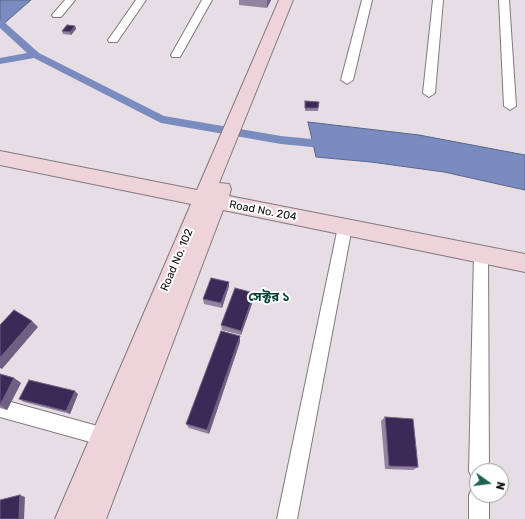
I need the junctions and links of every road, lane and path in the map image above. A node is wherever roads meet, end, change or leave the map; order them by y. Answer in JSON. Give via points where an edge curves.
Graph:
{"nodes":[{"id":1,"x":70,"y":0,"type":"edge"},
{"id":2,"x":140,"y":0,"type":"edge"},
{"id":3,"x":207,"y":0,"type":"edge"},
{"id":4,"x":286,"y":0,"type":"edge"},
{"id":5,"x":295,"y":0,"type":"edge"},
{"id":6,"x":367,"y":0,"type":"edge"},
{"id":7,"x":438,"y":0,"type":"edge"},
{"id":8,"x":504,"y":0,"type":"edge"},
{"id":9,"x":57,"y":15,"type":"dead end"},
{"id":10,"x":113,"y":40,"type":"dead end"},
{"id":11,"x":176,"y":55,"type":"dead end"},
{"id":12,"x":260,"y":75,"type":"junction"},
{"id":13,"x":346,"y":80,"type":"dead end"},
{"id":14,"x":428,"y":93,"type":"dead end"},
{"id":15,"x":510,"y":106,"type":"dead end"},
{"id":16,"x":0,"y":158,"type":"edge"},
{"id":17,"x":221,"y":167,"type":"junction"},
{"id":18,"x":0,"y":172,"type":"edge"},
{"id":19,"x":162,"y":191,"type":"junction"},
{"id":20,"x":208,"y":206,"type":"junction"},
{"id":21,"x":344,"y":233,"type":"junction"},
{"id":22,"x":481,"y":261,"type":"junction"},
{"id":23,"x":525,"y":263,"type":"edge"},
{"id":24,"x":525,"y":276,"type":"edge"},
{"id":25,"x":0,"y":408,"type":"edge"},
{"id":26,"x":113,"y":440,"type":"junction"},
{"id":27,"x":479,"y":463,"type":"edge"},
{"id":28,"x":479,"y":503,"type":"edge"},
{"id":29,"x":69,"y":519,"type":"edge"},
{"id":30,"x":92,"y":519,"type":"edge"},
{"id":31,"x":287,"y":519,"type":"edge"},
{"id":32,"x":479,"y":519,"type":"edge"}],
"edges":[{"from":1,"to":9,"type":"street"},
{"from":2,"to":10,"type":"street"},
{"from":3,"to":11,"type":"street"},
{"from":4,"to":12,"type":"street","name":"Road No. 102"},
{"from":5,"to":12,"type":"street","name":"Road No. 102"},
{"from":6,"to":13,"type":"street"},
{"from":7,"to":14,"type":"street"},
{"from":8,"to":15,"type":"street"},
{"from":12,"to":17,"type":"street","name":"Road No. 102"},
{"from":16,"to":19,"type":"street","name":"Road No. 204"},
{"from":17,"to":19,"type":"street","via":[[195,186]]},
{"from":17,"to":20,"type":"street","name":"Road No. 102"},
{"from":18,"to":20,"type":"street","name":"Road No. 204"},
{"from":19,"to":20,"type":"street","name":"Road No. 204"},
{"from":20,"to":21,"type":"street","name":"Road No. 204"},
{"from":20,"to":26,"type":"street","name":"Road No. 102"},
{"from":21,"to":22,"type":"street","name":"Road No. 204"},
{"from":21,"to":31,"type":"street"},
{"from":22,"to":23,"type":"street","name":"Road No. 204"},
{"from":22,"to":24,"type":"street","name":"Road No. 204"},
{"from":22,"to":27,"type":"street"},
{"from":25,"to":26,"type":"street"},
{"from":26,"to":29,"type":"street","name":"Road No. 102"},
{"from":26,"to":30,"type":"street","name":"Road No. 102"},
{"from":28,"to":32,"type":"street"}]}
